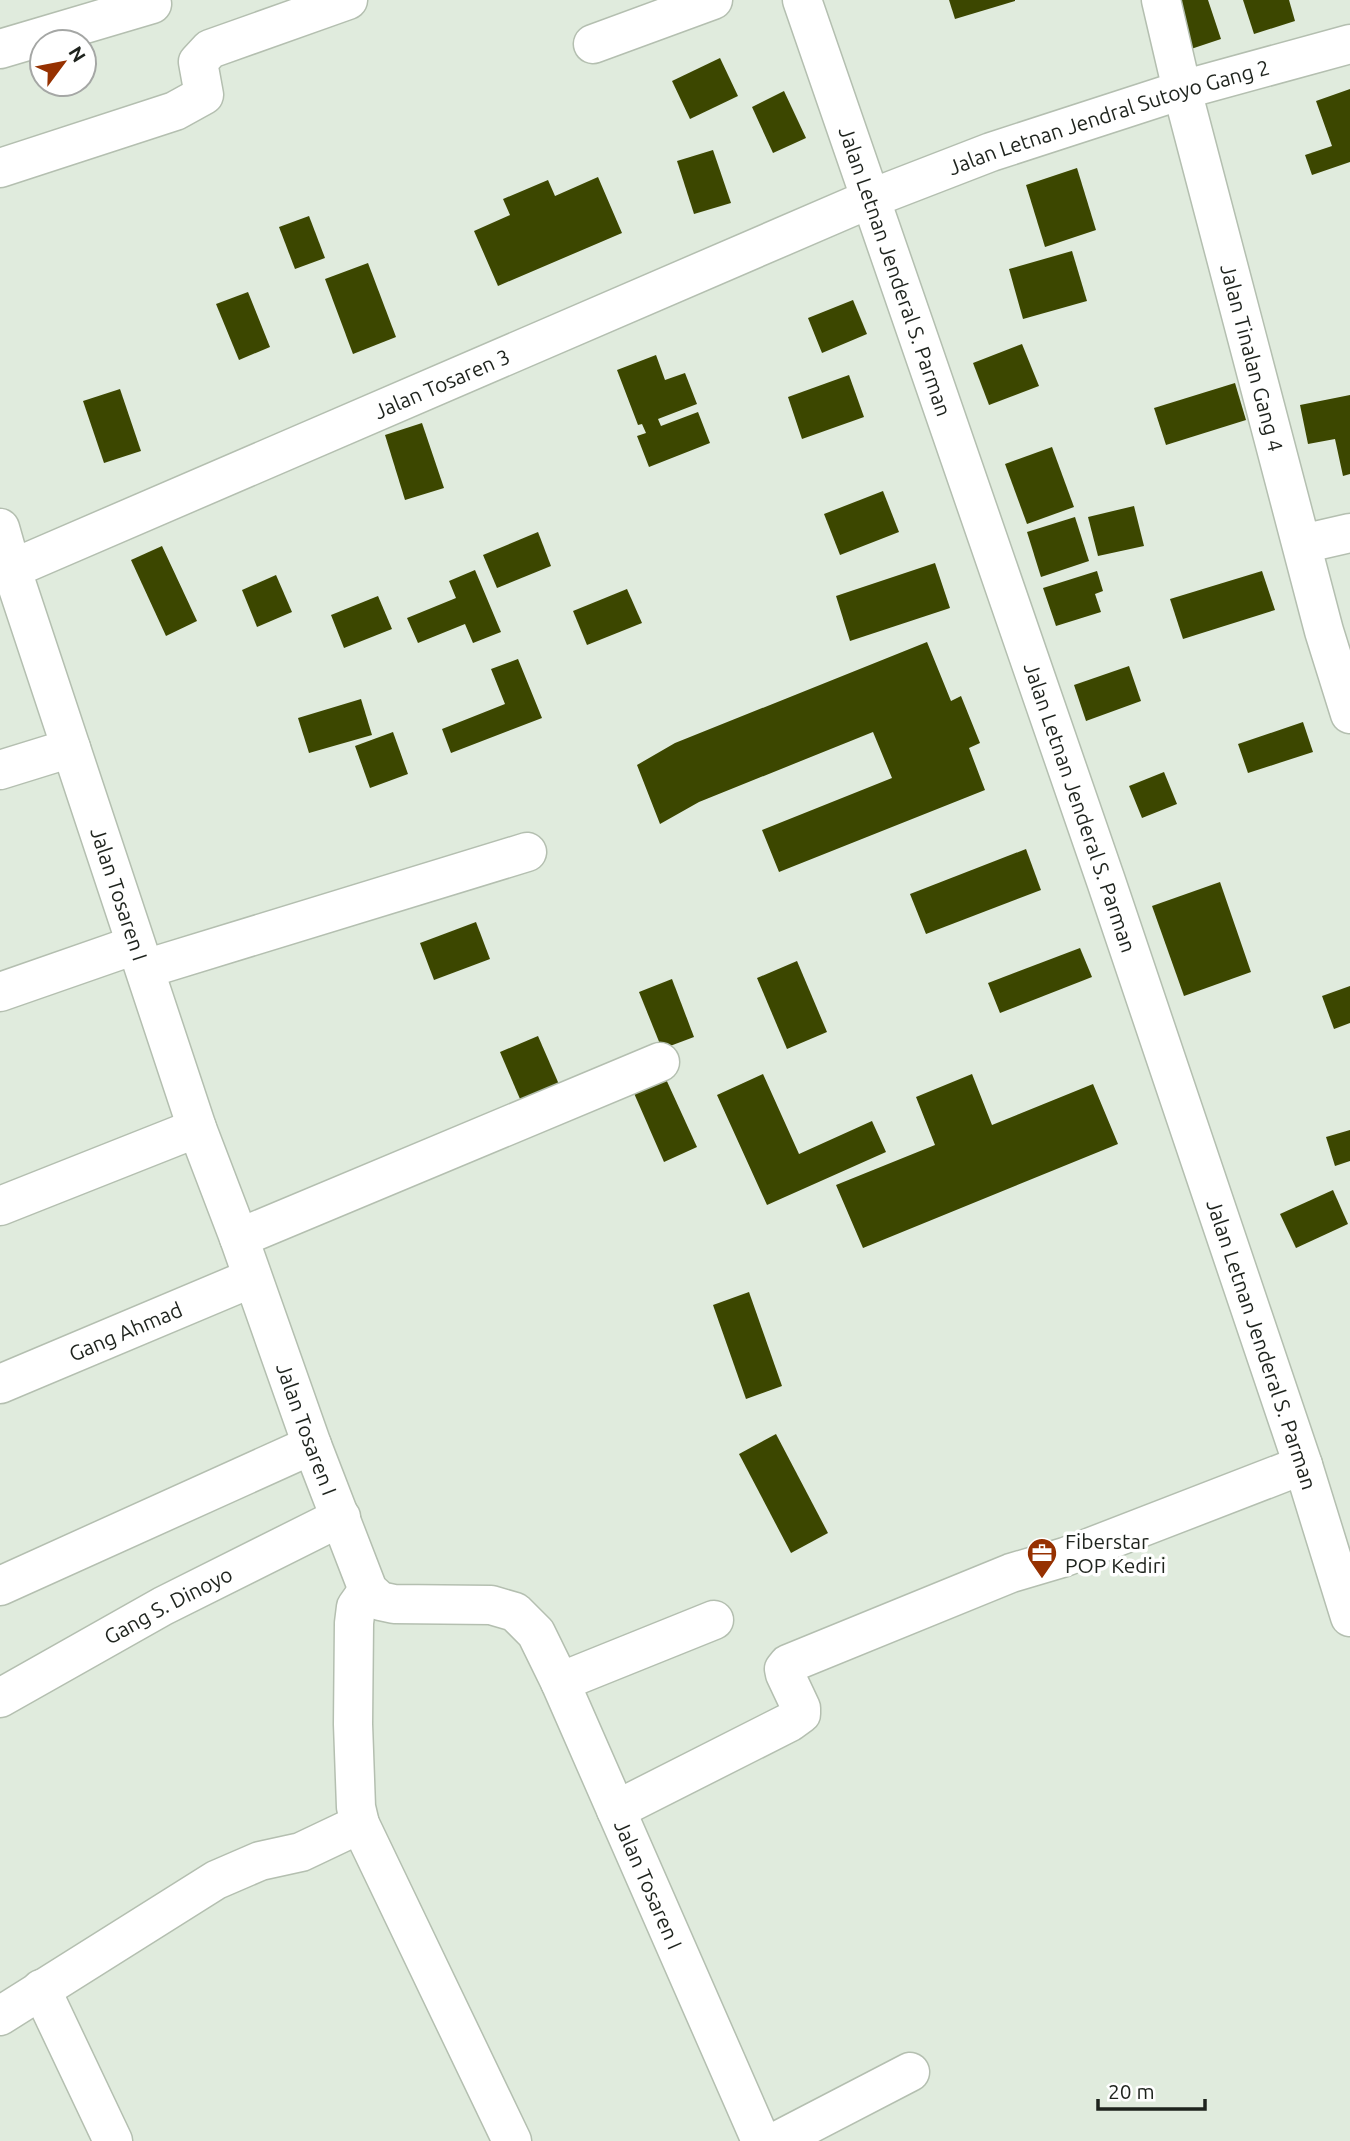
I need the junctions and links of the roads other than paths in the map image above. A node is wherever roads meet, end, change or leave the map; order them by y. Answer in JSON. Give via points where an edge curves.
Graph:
{"nodes":[{"id":1,"x":348,"y":0,"type":"edge"},
{"id":2,"x":713,"y":0,"type":"edge"},
{"id":3,"x":802,"y":0,"type":"edge"},
{"id":4,"x":1161,"y":0,"type":"edge"},
{"id":5,"x":152,"y":4,"type":"dead end"},
{"id":6,"x":593,"y":44,"type":"dead end"},
{"id":7,"x":1350,"y":44,"type":"edge"},
{"id":8,"x":0,"y":49,"type":"edge"},
{"id":9,"x":1182,"y":90,"type":"junction"},
{"id":10,"x":0,"y":168,"type":"edge"},
{"id":11,"x":872,"y":198,"type":"junction"},
{"id":12,"x":0,"y":528,"type":"edge"},
{"id":13,"x":1350,"y":533,"type":"edge"},
{"id":14,"x":1302,"y":544,"type":"junction"},
{"id":15,"x":6,"y":572,"type":"edge"},
{"id":16,"x":1350,"y":714,"type":"edge"},
{"id":17,"x":71,"y":748,"type":"junction"},
{"id":18,"x":0,"y":771,"type":"edge"},
{"id":19,"x":527,"y":852,"type":"dead end"},
{"id":20,"x":140,"y":957,"type":"junction"},
{"id":21,"x":0,"y":992,"type":"edge"},
{"id":22,"x":660,"y":1062,"type":"dead end"},
{"id":23,"x":197,"y":1128,"type":"junction"},
{"id":24,"x":0,"y":1206,"type":"edge"},
{"id":25,"x":239,"y":1238,"type":"junction"},
{"id":26,"x":252,"y":1278,"type":"junction"},
{"id":27,"x":0,"y":1384,"type":"edge"},
{"id":28,"x":312,"y":1445,"type":"junction"},
{"id":29,"x":1303,"y":1465,"type":"junction"},
{"id":30,"x":341,"y":1517,"type":"junction"},
{"id":31,"x":0,"y":1586,"type":"edge"},
{"id":32,"x":368,"y":1590,"type":"junction"},
{"id":33,"x":1350,"y":1617,"type":"edge"},
{"id":34,"x":714,"y":1620,"type":"dead end"},
{"id":35,"x":560,"y":1682,"type":"junction"},
{"id":36,"x":0,"y":1698,"type":"edge"},
{"id":37,"x":616,"y":1810,"type":"junction"},
{"id":38,"x":360,"y":1824,"type":"junction"},
{"id":39,"x":41,"y":1989,"type":"junction"},
{"id":40,"x":0,"y":2016,"type":"edge"},
{"id":41,"x":910,"y":2072,"type":"dead end"},
{"id":42,"x":113,"y":2141,"type":"edge"},
{"id":43,"x":512,"y":2141,"type":"edge"},
{"id":44,"x":761,"y":2141,"type":"edge"},
{"id":45,"x":777,"y":2141,"type":"edge"}],
"edges":[{"from":1,"to":10,"type":"street","via":[[211,49],[198,62],[204,96],[175,111]]},
{"from":2,"to":6,"type":"street"},
{"from":3,"to":11,"type":"street","name":"Jalan Letnan Jenderal S. Parman"},
{"from":4,"to":9,"type":"street","name":"Jalan Tinalan Gang 4"},
{"from":5,"to":8,"type":"street"},
{"from":7,"to":9,"type":"street","name":"Jalan Letnan Jendral Sutoyo Gang 2"},
{"from":9,"to":11,"type":"street","name":"Jalan Letnan Jendral Sutoyo Gang 2","via":[[991,152]]},
{"from":9,"to":14,"type":"street","name":"Jalan Tinalan Gang 4"},
{"from":11,"to":15,"type":"street","name":"Jalan Tosaren 3"},
{"from":11,"to":29,"type":"street","name":"Jalan Letnan Jenderal S. Parman"},
{"from":12,"to":15,"type":"street","name":"Jalan Tosaren I"},
{"from":13,"to":14,"type":"street"},
{"from":14,"to":16,"type":"street","name":"Jalan Tinalan Gang 4"},
{"from":15,"to":17,"type":"street","name":"Jalan Tosaren I"},
{"from":17,"to":18,"type":"street"},
{"from":17,"to":20,"type":"street","name":"Jalan Tosaren I"},
{"from":19,"to":20,"type":"street"},
{"from":20,"to":21,"type":"street"},
{"from":20,"to":23,"type":"street","name":"Jalan Tosaren I"},
{"from":22,"to":25,"type":"street"},
{"from":23,"to":24,"type":"street"},
{"from":23,"to":25,"type":"street","name":"Jalan Tosaren I"},
{"from":25,"to":26,"type":"street","name":"Jalan Tosaren I"},
{"from":26,"to":27,"type":"street","name":"Gang Ahmad"},
{"from":26,"to":28,"type":"street","name":"Jalan Tosaren I"},
{"from":28,"to":30,"type":"street","name":"Jalan Tosaren I"},
{"from":28,"to":31,"type":"street"},
{"from":29,"to":33,"type":"street","name":"Jalan Letnan Jenderal S. Parman"},
{"from":29,"to":37,"type":"street","via":[[1065,1557],[1011,1573],[788,1664],[785,1674],[801,1714]]},
{"from":30,"to":32,"type":"street","name":"Jalan Tosaren I"},
{"from":30,"to":36,"type":"street","name":"Gang S. Dinoyo","via":[[163,1606]]},
{"from":32,"to":35,"type":"street","name":"Jalan Tosaren I","via":[[380,1601],[407,1606],[491,1605],[515,1612],[536,1633]]},
{"from":32,"to":38,"type":"street","via":[[356,1607],[354,1623]]},
{"from":34,"to":35,"type":"street"},
{"from":35,"to":37,"type":"street","name":"Jalan Tosaren I"},
{"from":37,"to":44,"type":"street","name":"Jalan Tosaren I"},
{"from":38,"to":39,"type":"street","via":[[301,1852],[260,1861],[216,1880]]},
{"from":38,"to":43,"type":"street"},
{"from":39,"to":40,"type":"street"},
{"from":39,"to":42,"type":"street"},
{"from":41,"to":45,"type":"street"}]}
